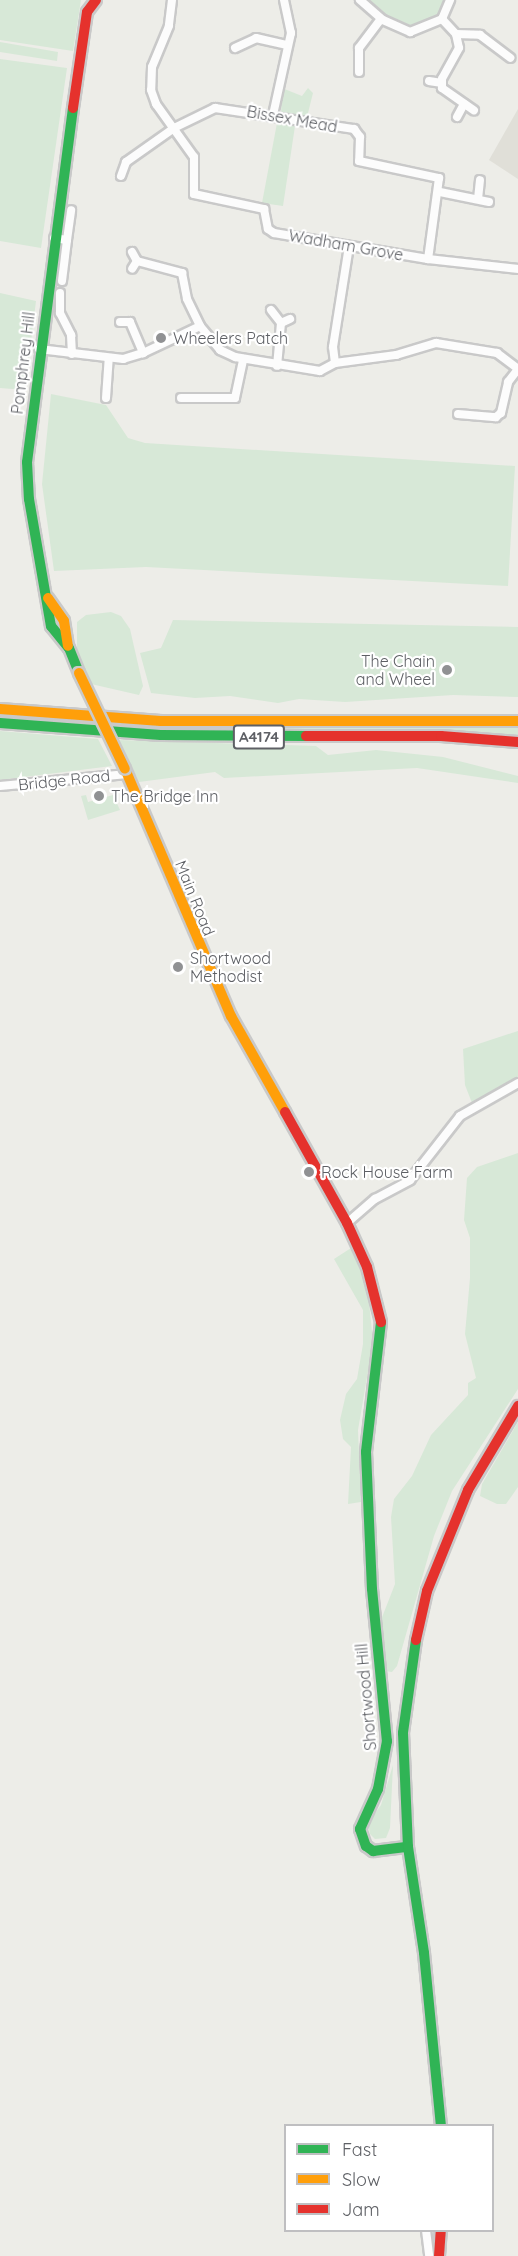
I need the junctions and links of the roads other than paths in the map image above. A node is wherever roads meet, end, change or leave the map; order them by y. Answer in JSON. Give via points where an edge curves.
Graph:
{"nodes":[{"id":1,"x":96,"y":0,"type":"edge"},
{"id":2,"x":172,"y":0,"type":"edge"},
{"id":3,"x":284,"y":0,"type":"edge"},
{"id":4,"x":360,"y":0,"type":"edge"},
{"id":5,"x":450,"y":0,"type":"edge"},
{"id":6,"x":381,"y":19,"type":"junction"},
{"id":7,"x":442,"y":19,"type":"junction"},
{"id":8,"x":456,"y":34,"type":"junction"},
{"id":9,"x":286,"y":45,"type":"junction"},
{"id":10,"x":235,"y":48,"type":"dead end"},
{"id":11,"x":510,"y":58,"type":"dead end"},
{"id":12,"x":359,"y":72,"type":"dead end"},
{"id":13,"x":429,"y":81,"type":"dead end"},
{"id":14,"x":442,"y":83,"type":"junction"},
{"id":15,"x":464,"y":104,"type":"junction"},
{"id":16,"x":474,"y":110,"type":"dead end"},
{"id":17,"x":273,"y":115,"type":"junction"},
{"id":18,"x":457,"y":117,"type":"dead end"},
{"id":19,"x":174,"y":128,"type":"junction"},
{"id":20,"x":121,"y":176,"type":"dead end"},
{"id":21,"x":480,"y":180,"type":"dead end"},
{"id":22,"x":440,"y":192,"type":"junction"},
{"id":23,"x":478,"y":199,"type":"junction"},
{"id":24,"x":489,"y":202,"type":"dead end"},
{"id":25,"x":71,"y":210,"type":"dead end"},
{"id":26,"x":54,"y":238,"type":"junction"},
{"id":27,"x":67,"y":240,"type":"junction"},
{"id":28,"x":349,"y":246,"type":"junction"},
{"id":29,"x":132,"y":252,"type":"dead end"},
{"id":30,"x":428,"y":259,"type":"junction"},
{"id":31,"x":137,"y":261,"type":"junction"},
{"id":32,"x":132,"y":269,"type":"dead end"},
{"id":33,"x":518,"y":269,"type":"edge"},
{"id":34,"x":62,"y":281,"type":"dead end"},
{"id":35,"x":60,"y":292,"type":"dead end"},
{"id":36,"x":271,"y":310,"type":"dead end"},
{"id":37,"x":290,"y":319,"type":"dead end"},
{"id":38,"x":120,"y":322,"type":"dead end"},
{"id":39,"x":280,"y":323,"type":"junction"},
{"id":40,"x":200,"y":326,"type":"junction"},
{"id":41,"x":39,"y":349,"type":"junction"},
{"id":42,"x":143,"y":353,"type":"junction"},
{"id":43,"x":72,"y":354,"type":"junction"},
{"id":44,"x":109,"y":359,"type":"junction"},
{"id":45,"x":243,"y":359,"type":"junction"},
{"id":46,"x":335,"y":363,"type":"junction"},
{"id":47,"x":277,"y":366,"type":"junction"},
{"id":48,"x":518,"y":369,"type":"edge"},
{"id":49,"x":106,"y":398,"type":"dead end"},
{"id":50,"x":181,"y":398,"type":"dead end"},
{"id":51,"x":458,"y":414,"type":"dead end"},
{"id":52,"x":79,"y":673,"type":"joint"},
{"id":53,"x":0,"y":709,"type":"edge"},
{"id":54,"x":518,"y":721,"type":"edge"},
{"id":55,"x":0,"y":723,"type":"edge"},
{"id":56,"x":518,"y":742,"type":"edge"},
{"id":57,"x":126,"y":771,"type":"junction"},
{"id":58,"x":0,"y":786,"type":"edge"},
{"id":59,"x":518,"y":1083,"type":"edge"},
{"id":60,"x":347,"y":1223,"type":"junction"},
{"id":61,"x":518,"y":1406,"type":"edge"},
{"id":62,"x":408,"y":1847,"type":"junction"},
{"id":63,"x":441,"y":2124,"type":"edge"},
{"id":64,"x":426,"y":2232,"type":"edge"},
{"id":65,"x":441,"y":2232,"type":"edge"},
{"id":66,"x":429,"y":2256,"type":"edge"},
{"id":67,"x":440,"y":2256,"type":"edge"}],
"edges":[{"from":1,"to":26,"type":"main road","name":"Pomphrey Hill","via":[[87,12]]},
{"from":2,"to":19,"type":"street","name":"Wadham Grove","via":[[169,26],[152,67],[151,90]]},
{"from":3,"to":9,"type":"street","via":[[290,21]]},
{"from":4,"to":6,"type":"street"},
{"from":5,"to":7,"type":"street"},
{"from":6,"to":7,"type":"street","via":[[410,32]]},
{"from":6,"to":12,"type":"street","via":[[359,48]]},
{"from":7,"to":8,"type":"street"},
{"from":8,"to":11,"type":"street","via":[[480,35]]},
{"from":8,"to":14,"type":"street","via":[[459,48]]},
{"from":9,"to":10,"type":"street","via":[[256,38]]},
{"from":9,"to":17,"type":"street"},
{"from":13,"to":14,"type":"street"},
{"from":14,"to":15,"type":"street","via":[[442,88]]},
{"from":15,"to":16,"type":"street"},
{"from":15,"to":18,"type":"street"},
{"from":17,"to":19,"type":"street","name":"Bissex Mead","via":[[215,108]]},
{"from":17,"to":22,"type":"street","name":"Bissex Mead","via":[[354,129],[360,137],[359,161],[435,176],[441,183]]},
{"from":19,"to":20,"type":"street","via":[[126,162]]},
{"from":19,"to":28,"type":"street","name":"Wadham Grove","via":[[194,157],[194,194],[264,209],[268,229],[274,233]]},
{"from":21,"to":23,"type":"street"},
{"from":22,"to":23,"type":"street"},
{"from":22,"to":30,"type":"street"},
{"from":23,"to":24,"type":"street"},
{"from":25,"to":27,"type":"street"},
{"from":26,"to":27,"type":"street"},
{"from":26,"to":41,"type":"main road","name":"Pomphrey Hill"},
{"from":27,"to":34,"type":"street"},
{"from":28,"to":30,"type":"street","name":"Wadham Grove"},
{"from":28,"to":46,"type":"street","via":[[333,347]]},
{"from":29,"to":31,"type":"street"},
{"from":30,"to":33,"type":"street","name":"Wadham Grove"},
{"from":31,"to":32,"type":"street"},
{"from":31,"to":40,"type":"street","via":[[182,273],[187,299]]},
{"from":35,"to":43,"type":"street","via":[[60,313],[71,335]]},
{"from":36,"to":39,"type":"street"},
{"from":37,"to":39,"type":"street"},
{"from":38,"to":42,"type":"street","via":[[134,319]]},
{"from":39,"to":47,"type":"street"},
{"from":40,"to":42,"type":"street"},
{"from":40,"to":45,"type":"street","via":[[220,350]]},
{"from":41,"to":43,"type":"street"},
{"from":41,"to":52,"type":"main road","name":"Pomphrey Hill","via":[[27,462],[29,499],[48,598],[64,621]]},
{"from":42,"to":44,"type":"street"},
{"from":43,"to":44,"type":"street"},
{"from":44,"to":49,"type":"street"},
{"from":45,"to":47,"type":"street"},
{"from":45,"to":50,"type":"street","via":[[235,398]]},
{"from":46,"to":47,"type":"street","via":[[320,371]]},
{"from":46,"to":48,"type":"street","via":[[396,355],[436,344],[491,351]]},
{"from":48,"to":51,"type":"street","via":[[508,382],[496,417]]},
{"from":52,"to":57,"type":"main road","name":"Main Road","bridge":true},
{"from":53,"to":54,"type":"main road","number":"A4174","via":[[172,721]]},
{"from":55,"to":56,"type":"main road","number":"A4174","via":[[161,735],[441,736]]},
{"from":57,"to":58,"type":"street","name":"Bridge Road"},
{"from":57,"to":60,"type":"main road","name":"Main Road","via":[[231,1016]]},
{"from":59,"to":60,"type":"street","via":[[466,1111],[410,1180],[375,1199]]},
{"from":60,"to":62,"type":"main road","name":"Shortwood Hill","via":[[367,1267],[382,1330],[366,1452],[372,1589],[387,1741],[378,1789],[360,1829],[366,1846],[373,1851]]},
{"from":61,"to":62,"type":"main road","via":[[487,1455],[450,1527],[417,1631],[403,1733]]},
{"from":62,"to":63,"type":"main road","via":[[424,1953]]},
{"from":64,"to":66,"type":"street"},
{"from":65,"to":67,"type":"main road"}]}
